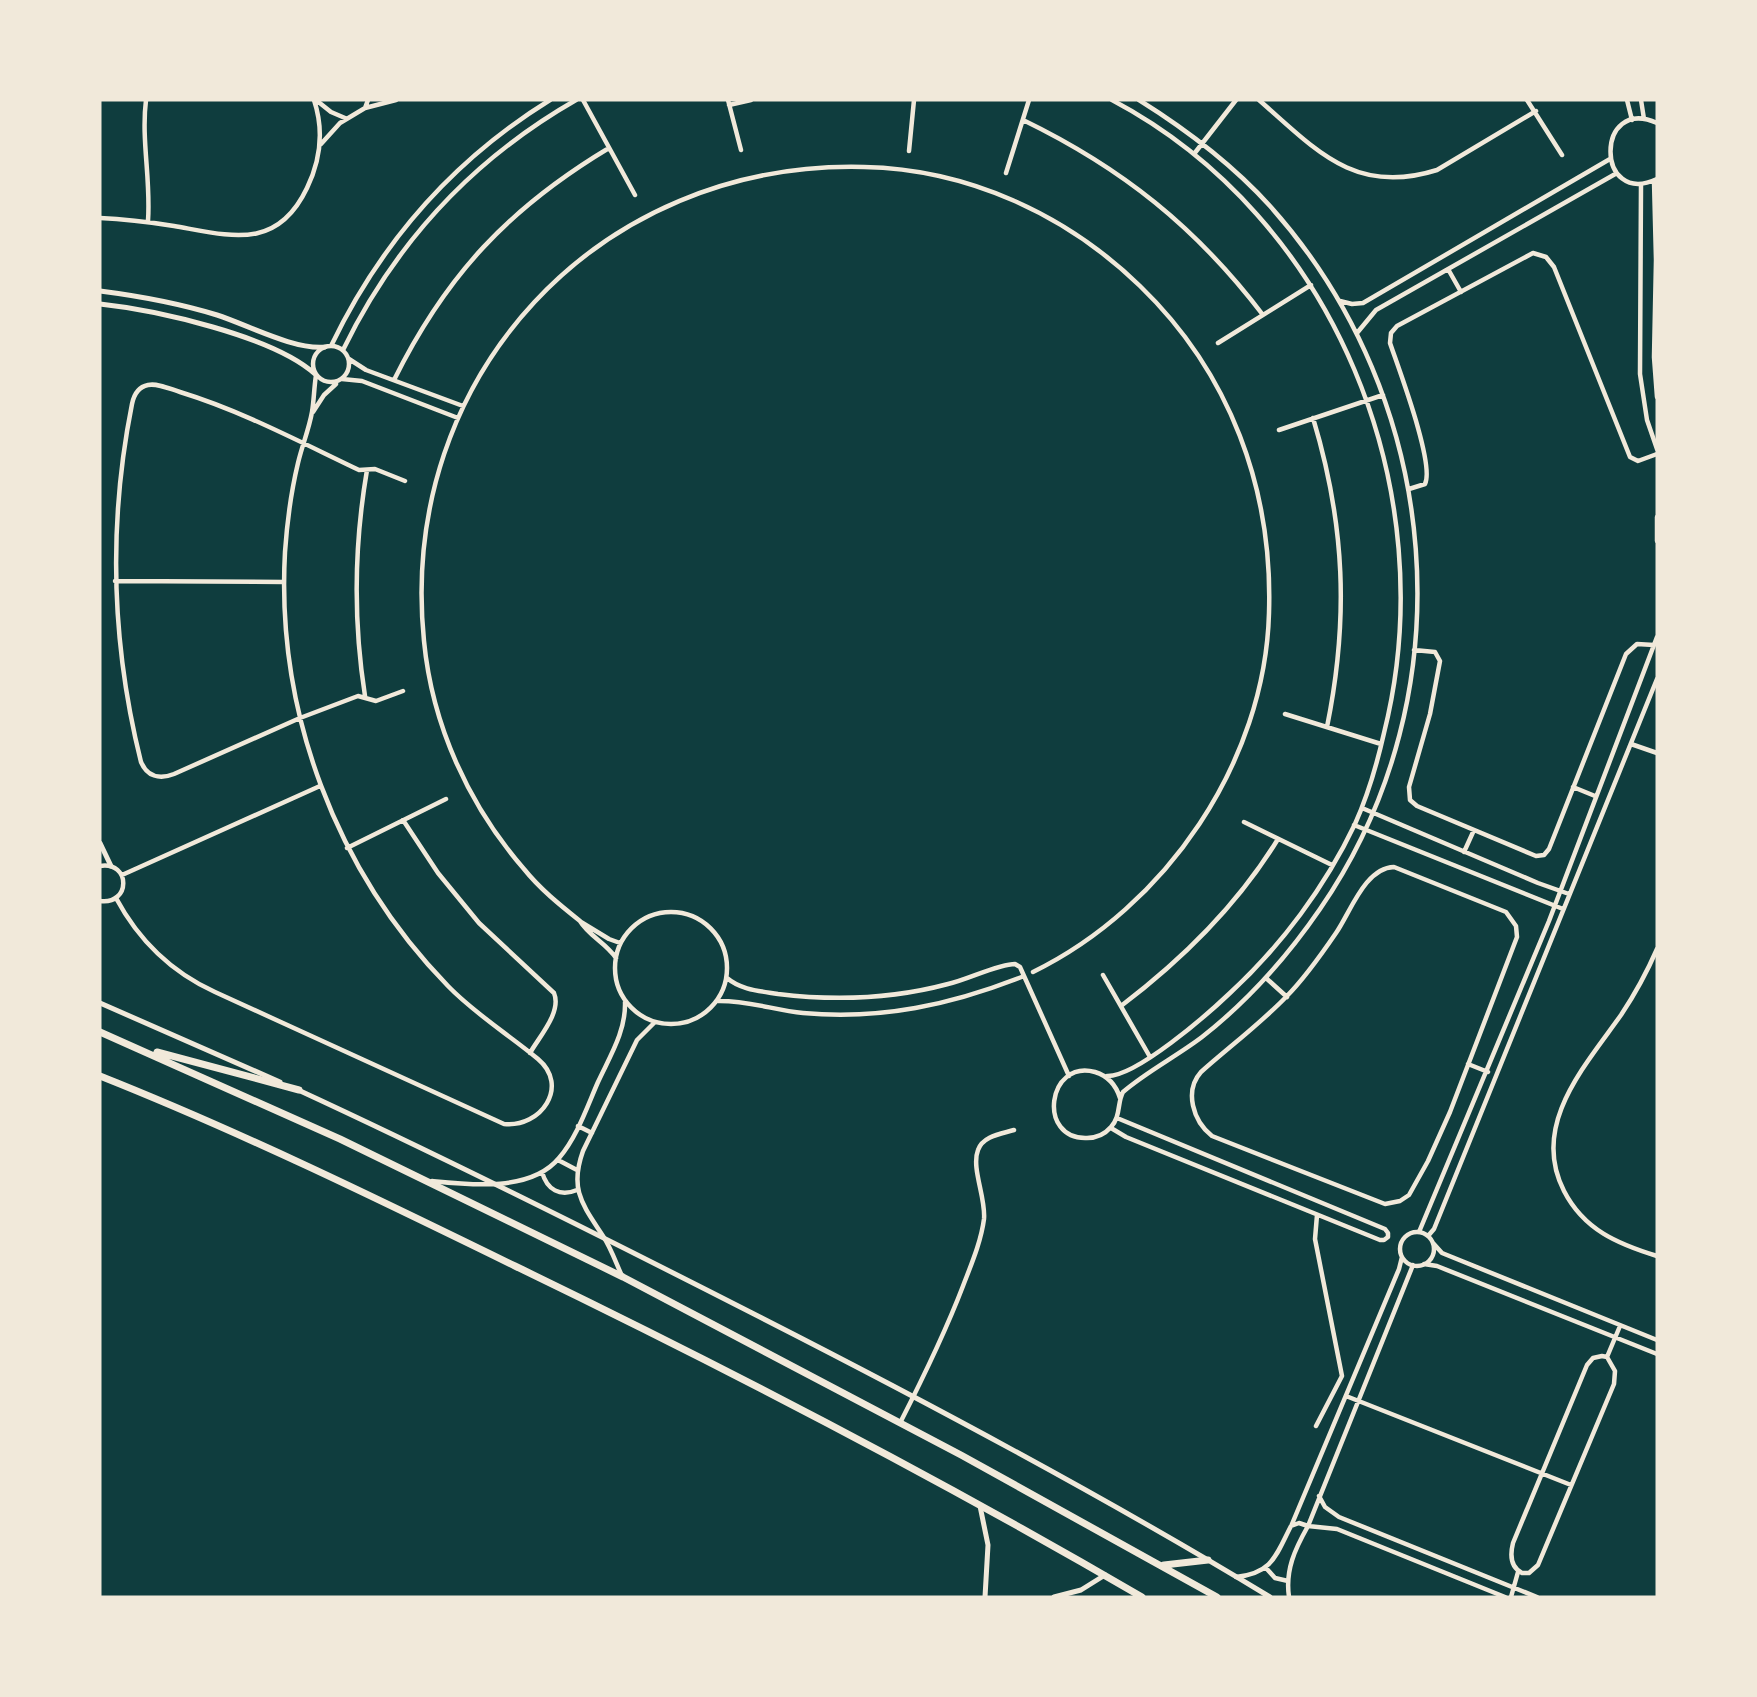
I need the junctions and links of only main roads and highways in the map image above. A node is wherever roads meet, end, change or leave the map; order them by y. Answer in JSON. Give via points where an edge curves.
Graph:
{"nodes":[{"id":1,"x":100,"y":1031,"type":"edge"},
{"id":2,"x":135,"y":1046,"type":"junction"},
{"id":3,"x":100,"y":1076,"type":"edge"},
{"id":4,"x":299,"y":1090,"type":"road end"},
{"id":5,"x":1208,"y":1560,"type":"road end"},
{"id":6,"x":1163,"y":1565,"type":"junction"},
{"id":7,"x":1142,"y":1597,"type":"edge"},
{"id":8,"x":1217,"y":1597,"type":"edge"}],
"edges":[{"from":1,"to":2,"type":"main road"},
{"from":2,"to":4,"type":"main road"},
{"from":2,"to":6,"type":"main road","via":[[428,1181],[623,1278]]},
{"from":3,"to":7,"type":"main road","via":[[319,1171],[597,1305],[930,1476]]},
{"from":5,"to":6,"type":"main road"},
{"from":6,"to":8,"type":"main road"}]}
